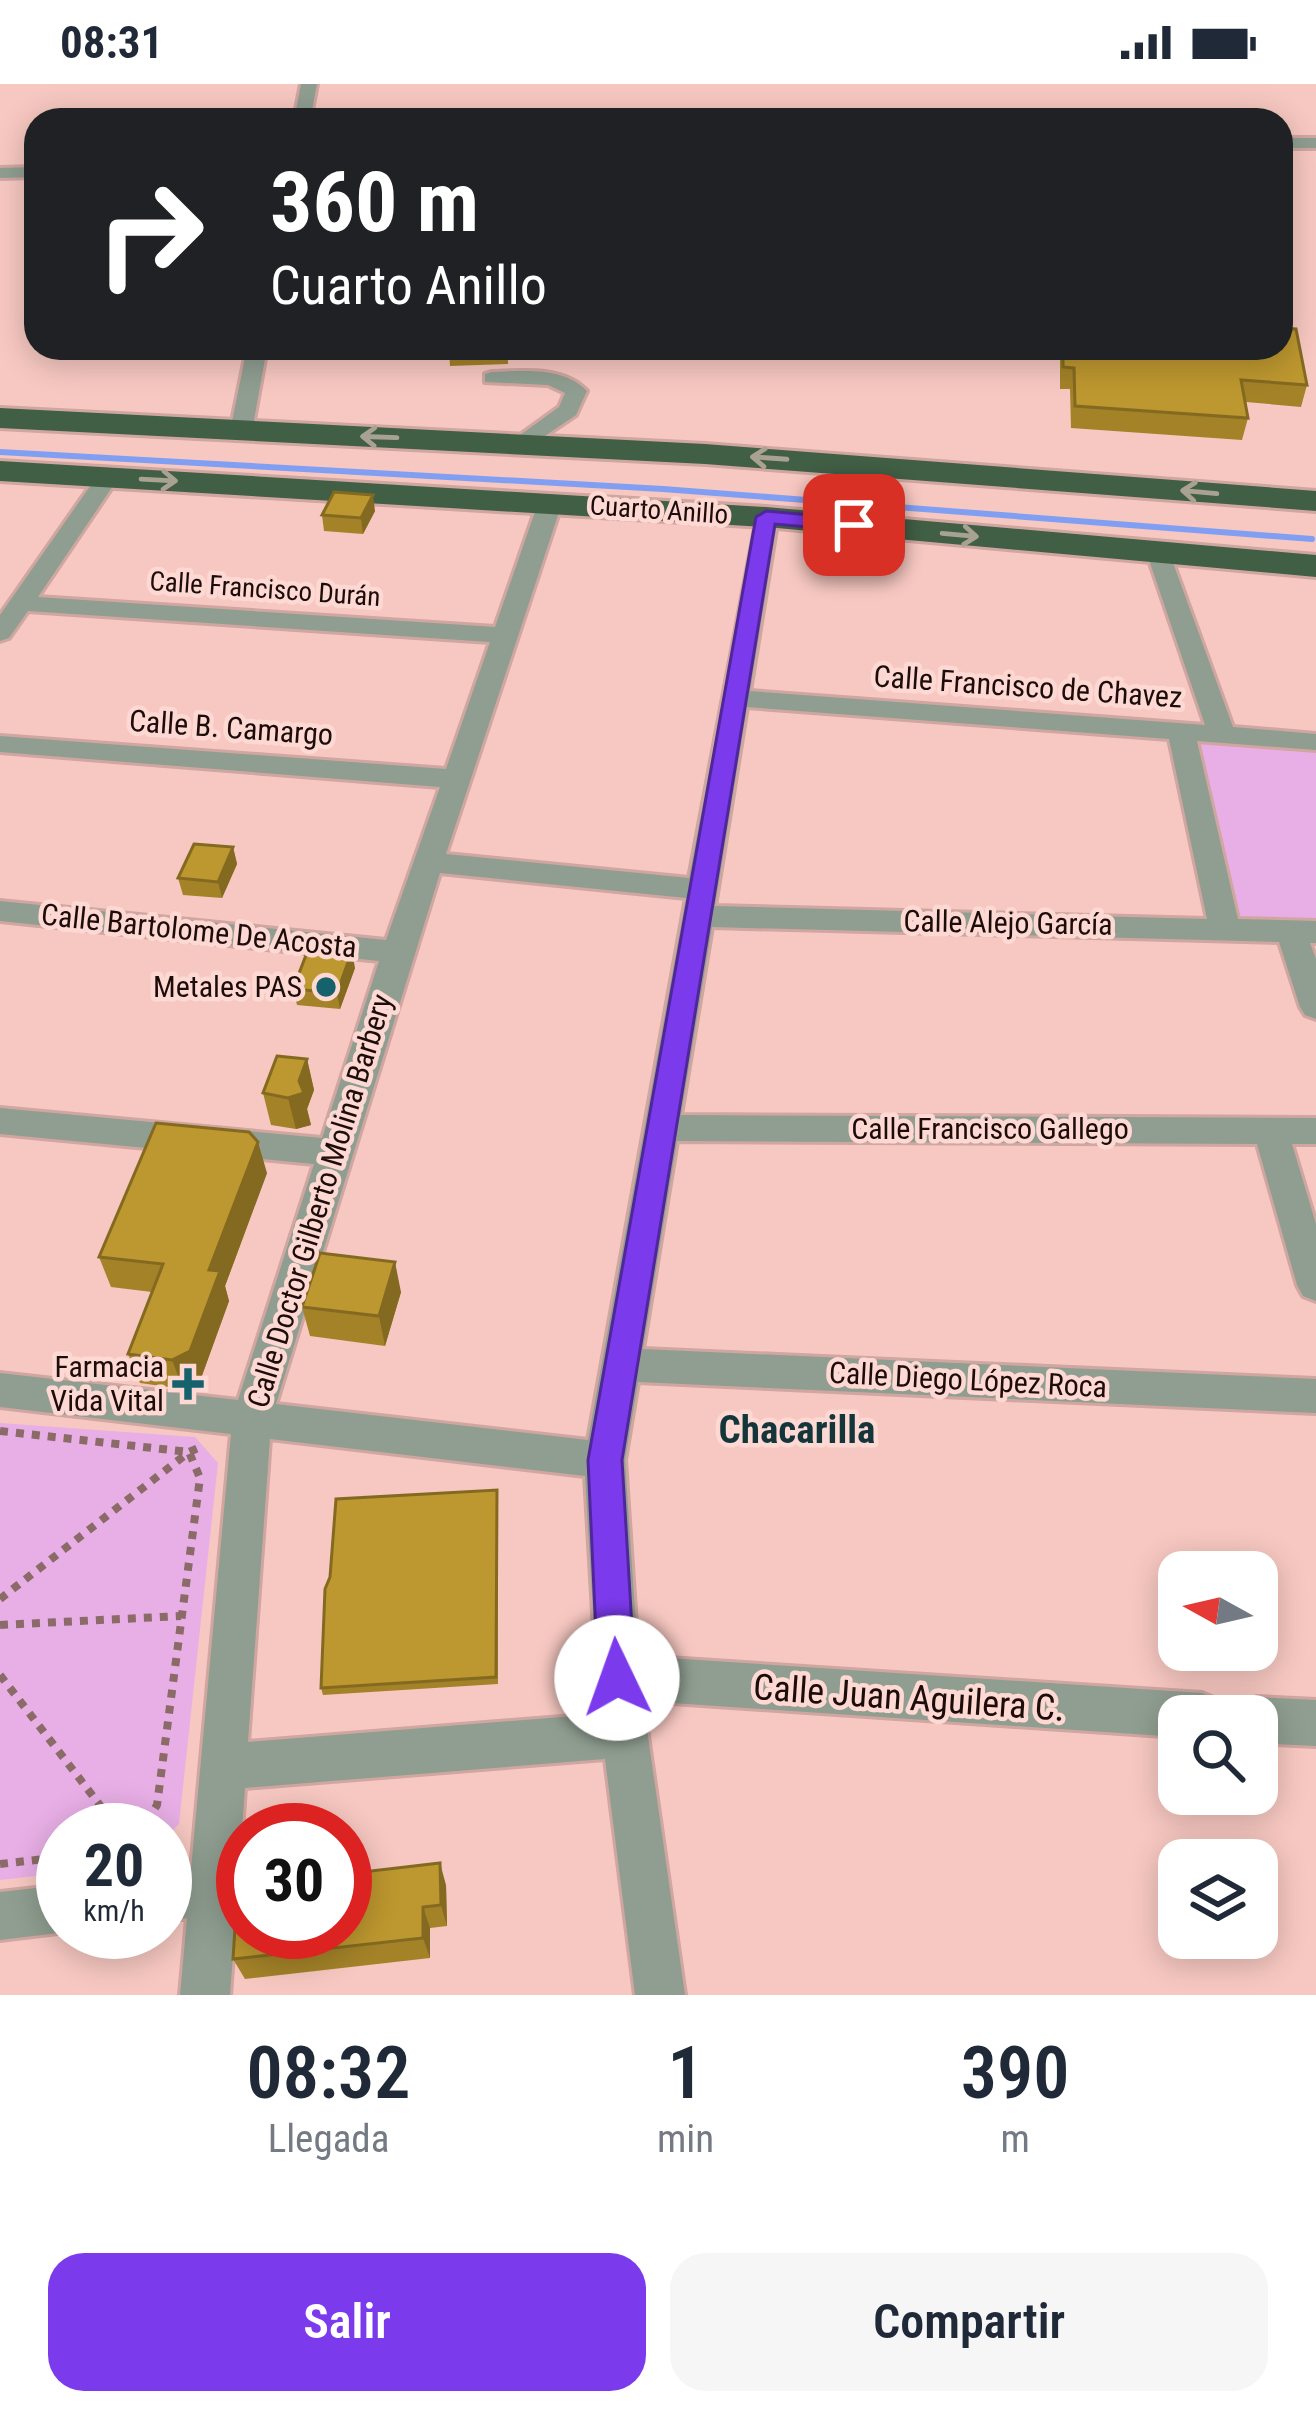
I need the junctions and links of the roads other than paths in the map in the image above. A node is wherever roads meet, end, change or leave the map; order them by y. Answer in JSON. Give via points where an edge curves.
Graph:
{"nodes":[{"id":1,"x":255,"y":360,"type":"edge"},
{"id":2,"x":492,"y":378,"type":"dead end"},
{"id":3,"x":0,"y":418,"type":"edge"},
{"id":4,"x":241,"y":430,"type":"junction"},
{"id":5,"x":524,"y":443,"type":"junction"},
{"id":6,"x":0,"y":471,"type":"edge"},
{"id":7,"x":108,"y":477,"type":"junction"},
{"id":8,"x":1316,"y":501,"type":"edge"},
{"id":9,"x":550,"y":503,"type":"junction"},
{"id":10,"x":766,"y":517,"type":"junction"},
{"id":11,"x":1159,"y":554,"type":"junction"},
{"id":12,"x":1316,"y":566,"type":"edge"},
{"id":13,"x":21,"y":603,"type":"junction"},
{"id":14,"x":0,"y":633,"type":"edge"},
{"id":15,"x":506,"y":635,"type":"junction"},
{"id":16,"x":734,"y":698,"type":"junction"},
{"id":17,"x":1181,"y":732,"type":"junction"},
{"id":18,"x":1222,"y":735,"type":"junction"},
{"id":19,"x":1316,"y":742,"type":"edge"},
{"id":20,"x":0,"y":743,"type":"edge"},
{"id":21,"x":457,"y":779,"type":"junction"},
{"id":22,"x":428,"y":862,"type":"junction"},
{"id":23,"x":702,"y":903,"type":"junction"},
{"id":24,"x":0,"y":910,"type":"edge"},
{"id":25,"x":1225,"y":928,"type":"junction"},
{"id":26,"x":1303,"y":931,"type":"edge"},
{"id":27,"x":398,"y":952,"type":"junction"},
{"id":28,"x":1316,"y":1007,"type":"edge"},
{"id":29,"x":0,"y":1121,"type":"edge"},
{"id":30,"x":664,"y":1128,"type":"junction"},
{"id":31,"x":1270,"y":1130,"type":"junction"},
{"id":32,"x":1316,"y":1131,"type":"edge"},
{"id":33,"x":338,"y":1153,"type":"junction"},
{"id":34,"x":1316,"y":1286,"type":"edge"},
{"id":35,"x":621,"y":1365,"type":"junction"},
{"id":36,"x":0,"y":1390,"type":"edge"},
{"id":37,"x":1316,"y":1396,"type":"edge"},
{"id":38,"x":252,"y":1417,"type":"junction"},
{"id":39,"x":605,"y":1460,"type":"junction"},
{"id":40,"x":617,"y":1678,"type":"junction"},
{"id":41,"x":1158,"y":1713,"type":"edge"},
{"id":42,"x":1278,"y":1721,"type":"edge"},
{"id":43,"x":1316,"y":1724,"type":"edge"},
{"id":44,"x":625,"y":1735,"type":"junction"},
{"id":45,"x":221,"y":1767,"type":"junction"},
{"id":46,"x":192,"y":1879,"type":"edge"},
{"id":47,"x":36,"y":1912,"type":"edge"},
{"id":48,"x":0,"y":1916,"type":"edge"},
{"id":49,"x":192,"y":1918,"type":"edge"},
{"id":50,"x":205,"y":1995,"type":"edge"},
{"id":51,"x":660,"y":1995,"type":"edge"}],
"edges":[{"from":1,"to":4,"type":"street"},
{"from":2,"to":5,"type":"street","via":[[544,379],[576,391],[568,410]]},
{"from":3,"to":4,"type":"highway","name":"Cuarto Anillo"},
{"from":5,"to":4,"type":"highway","name":"Cuarto Anillo","one_way":true},
{"from":8,"to":5,"type":"highway","name":"Cuarto Anillo","one_way":true},
{"from":6,"to":7,"type":"highway","name":"Cuarto Anillo"},
{"from":7,"to":9,"type":"highway","name":"Cuarto Anillo","one_way":true},
{"from":7,"to":13,"type":"street"},
{"from":9,"to":10,"type":"highway","name":"Cuarto Anillo"},
{"from":9,"to":15,"type":"street","name":"Calle Doctor Gilberto Molina Barbery"},
{"from":10,"to":11,"type":"highway","name":"Cuarto Anillo","one_way":true},
{"from":10,"to":16,"type":"street"},
{"from":11,"to":12,"type":"highway","name":"Cuarto Anillo"},
{"from":11,"to":18,"type":"street"},
{"from":13,"to":14,"type":"street"},
{"from":13,"to":15,"type":"street","name":"Calle Francisco Durán"},
{"from":15,"to":21,"type":"street","name":"Calle Doctor Gilberto Molina Barbery"},
{"from":16,"to":17,"type":"street","name":"Calle Francisco de Chavez"},
{"from":16,"to":23,"type":"street"},
{"from":17,"to":18,"type":"street","name":"Calle Francisco de Chavez"},
{"from":17,"to":25,"type":"street"},
{"from":18,"to":19,"type":"street","name":"Calle Francisco de Chavez"},
{"from":20,"to":21,"type":"street","name":"Calle B. Camargo"},
{"from":21,"to":22,"type":"street","name":"Calle Doctor Gilberto Molina Barbery"},
{"from":22,"to":23,"type":"street","name":"Calle Alejo García"},
{"from":22,"to":27,"type":"street","name":"Calle Doctor Gilberto Molina Barbery"},
{"from":23,"to":25,"type":"street","name":"Calle Alejo García"},
{"from":23,"to":30,"type":"street"},
{"from":24,"to":27,"type":"street","name":"Calle Bartolome De Acosta"},
{"from":25,"to":26,"type":"street","name":"Calle Alejo García"},
{"from":26,"to":28,"type":"street"},
{"from":27,"to":33,"type":"street","name":"Calle Doctor Gilberto Molina Barbery"},
{"from":29,"to":33,"type":"street"},
{"from":30,"to":31,"type":"street","name":"Calle Francisco Gallego"},
{"from":30,"to":35,"type":"street"},
{"from":31,"to":32,"type":"street","name":"Calle Francisco Gallego"},
{"from":31,"to":34,"type":"street"},
{"from":33,"to":38,"type":"street","name":"Calle Doctor Gilberto Molina Barbery"},
{"from":35,"to":37,"type":"street","name":"Calle Diego López Roca"},
{"from":35,"to":39,"type":"street"},
{"from":36,"to":38,"type":"street"},
{"from":38,"to":39,"type":"street"},
{"from":38,"to":45,"type":"street","name":"Calle Doctor Gilberto Molina Barbery"},
{"from":39,"to":40,"type":"street"},
{"from":40,"to":41,"type":"street","name":"Calle Juan Aguilera C."},
{"from":40,"to":44,"type":"street"},
{"from":42,"to":43,"type":"street"},
{"from":44,"to":45,"type":"street"},
{"from":44,"to":51,"type":"street"},
{"from":45,"to":46,"type":"street","name":"Calle Doctor Gilberto Molina Barbery"},
{"from":47,"to":48,"type":"street"},
{"from":49,"to":50,"type":"street","name":"Calle Doctor Gilberto Molina Barbery"}]}
